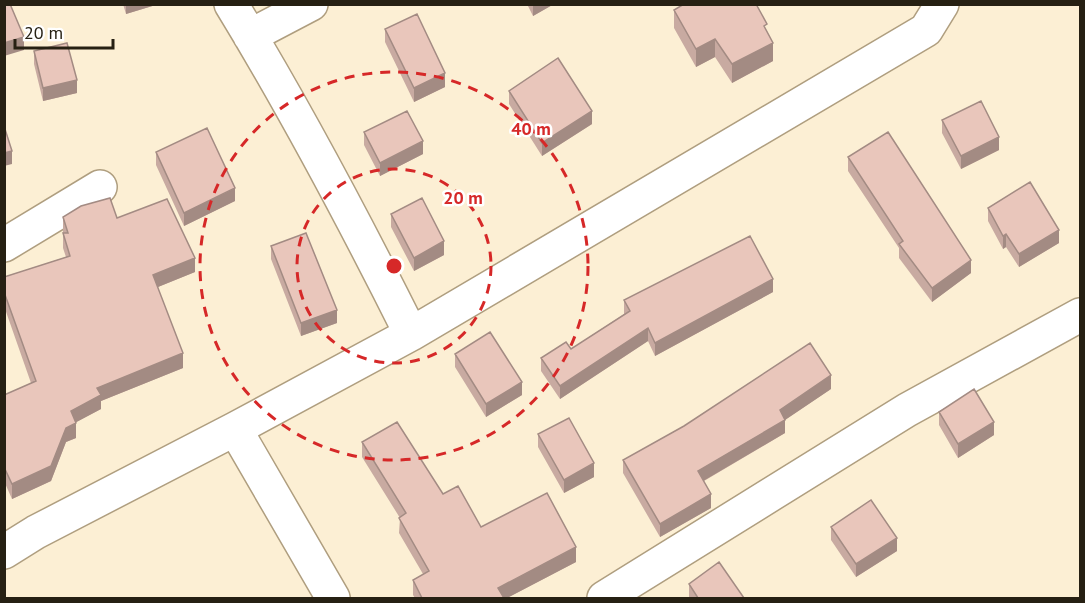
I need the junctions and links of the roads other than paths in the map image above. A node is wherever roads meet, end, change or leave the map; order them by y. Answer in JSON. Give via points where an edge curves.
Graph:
{"nodes":[{"id":1,"x":231,"y":4,"type":"edge"},
{"id":2,"x":311,"y":4,"type":"edge"},
{"id":3,"x":942,"y":4,"type":"edge"},
{"id":4,"x":250,"y":36,"type":"junction"},
{"id":5,"x":100,"y":187,"type":"dead end"},
{"id":6,"x":4,"y":245,"type":"edge"},
{"id":7,"x":1080,"y":315,"type":"edge"},
{"id":8,"x":411,"y":334,"type":"junction"},
{"id":9,"x":235,"y":429,"type":"junction"},
{"id":10,"x":4,"y":552,"type":"edge"},
{"id":11,"x":333,"y":598,"type":"edge"},
{"id":12,"x":604,"y":598,"type":"edge"}],
"edges":[{"from":1,"to":4,"type":"street"},
{"from":2,"to":4,"type":"street"},
{"from":3,"to":8,"type":"street","via":[[926,30]]},
{"from":4,"to":8,"type":"street","via":[[319,153]]},
{"from":5,"to":6,"type":"street"},
{"from":7,"to":12,"type":"street","via":[[908,410]]},
{"from":8,"to":9,"type":"street"},
{"from":9,"to":10,"type":"street"},
{"from":9,"to":11,"type":"street"}]}
